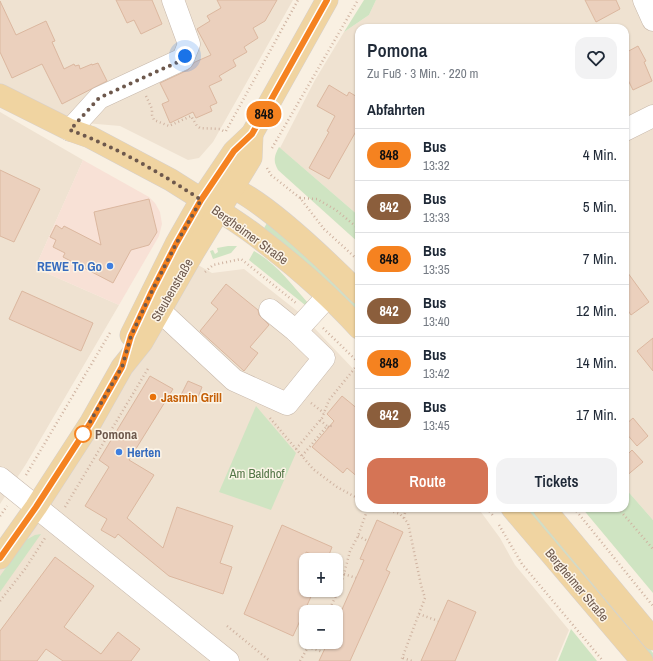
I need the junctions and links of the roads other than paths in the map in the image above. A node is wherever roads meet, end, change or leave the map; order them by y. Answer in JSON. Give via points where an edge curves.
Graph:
{"nodes":[{"id":1,"x":172,"y":0,"type":"edge"},
{"id":2,"x":327,"y":0,"type":"edge"},
{"id":3,"x":644,"y":0,"type":"edge"},
{"id":4,"x":653,"y":20,"type":"edge"},
{"id":5,"x":0,"y":95,"type":"edge"},
{"id":6,"x":653,"y":116,"type":"edge"},
{"id":7,"x":629,"y":128,"type":"edge"},
{"id":8,"x":70,"y":130,"type":"junction"},
{"id":9,"x":252,"y":134,"type":"junction"},
{"id":10,"x":234,"y":188,"type":"junction"},
{"id":11,"x":210,"y":199,"type":"junction"},
{"id":12,"x":355,"y":290,"type":"edge"},
{"id":13,"x":327,"y":297,"type":"junction"},
{"id":14,"x":270,"y":310,"type":"dead end"},
{"id":15,"x":160,"y":311,"type":"junction"},
{"id":16,"x":355,"y":324,"type":"edge"},
{"id":17,"x":296,"y":331,"type":"junction"},
{"id":18,"x":122,"y":367,"type":"junction"},
{"id":19,"x":0,"y":478,"type":"edge"},
{"id":20,"x":36,"y":507,"type":"junction"},
{"id":21,"x":515,"y":512,"type":"edge"},
{"id":22,"x":547,"y":512,"type":"edge"},
{"id":23,"x":0,"y":558,"type":"edge"},
{"id":24,"x":653,"y":639,"type":"edge"},
{"id":25,"x":228,"y":661,"type":"edge"},
{"id":26,"x":642,"y":661,"type":"edge"}],
"edges":[{"from":1,"to":8,"type":"street","via":[[189,44],[185,56],[180,61],[99,98]]},
{"from":2,"to":9,"type":"main road"},
{"from":3,"to":4,"type":"street"},
{"from":5,"to":8,"type":"main road","name":"Bergheimer Straße"},
{"from":6,"to":7,"type":"street"},
{"from":8,"to":11,"type":"main road","name":"Bergheimer Straße","via":[[90,137]]},
{"from":9,"to":10,"type":"main road","via":[[251,158]]},
{"from":9,"to":11,"type":"main road","via":[[234,151]]},
{"from":10,"to":11,"type":"main road"},
{"from":10,"to":12,"type":"main road","name":"Bergheimer Straße","via":[[269,210]]},
{"from":11,"to":13,"type":"main road","name":"Bergheimer Straße"},
{"from":11,"to":15,"type":"main road","name":"Steubenstraße","via":[[193,253]]},
{"from":11,"to":18,"type":"main road","name":"Steubenstraße","via":[[176,244],[131,336]]},
{"from":13,"to":16,"type":"main road","name":"Bergheimer Straße"},
{"from":13,"to":17,"type":"street"},
{"from":14,"to":17,"type":"street"},
{"from":15,"to":17,"type":"street","via":[[234,380],[287,404],[324,358]]},
{"from":15,"to":18,"type":"main road","name":"Steubenstraße","via":[[142,342]]},
{"from":18,"to":20,"type":"main road","name":"Steubenstraße","via":[[91,422]]},
{"from":19,"to":20,"type":"street"},
{"from":20,"to":23,"type":"main road","name":"Steubenstraße"},
{"from":20,"to":25,"type":"street"},
{"from":21,"to":26,"type":"main road","name":"Bergheimer Straße"},
{"from":22,"to":24,"type":"main road","name":"Bergheimer Straße"}]}
